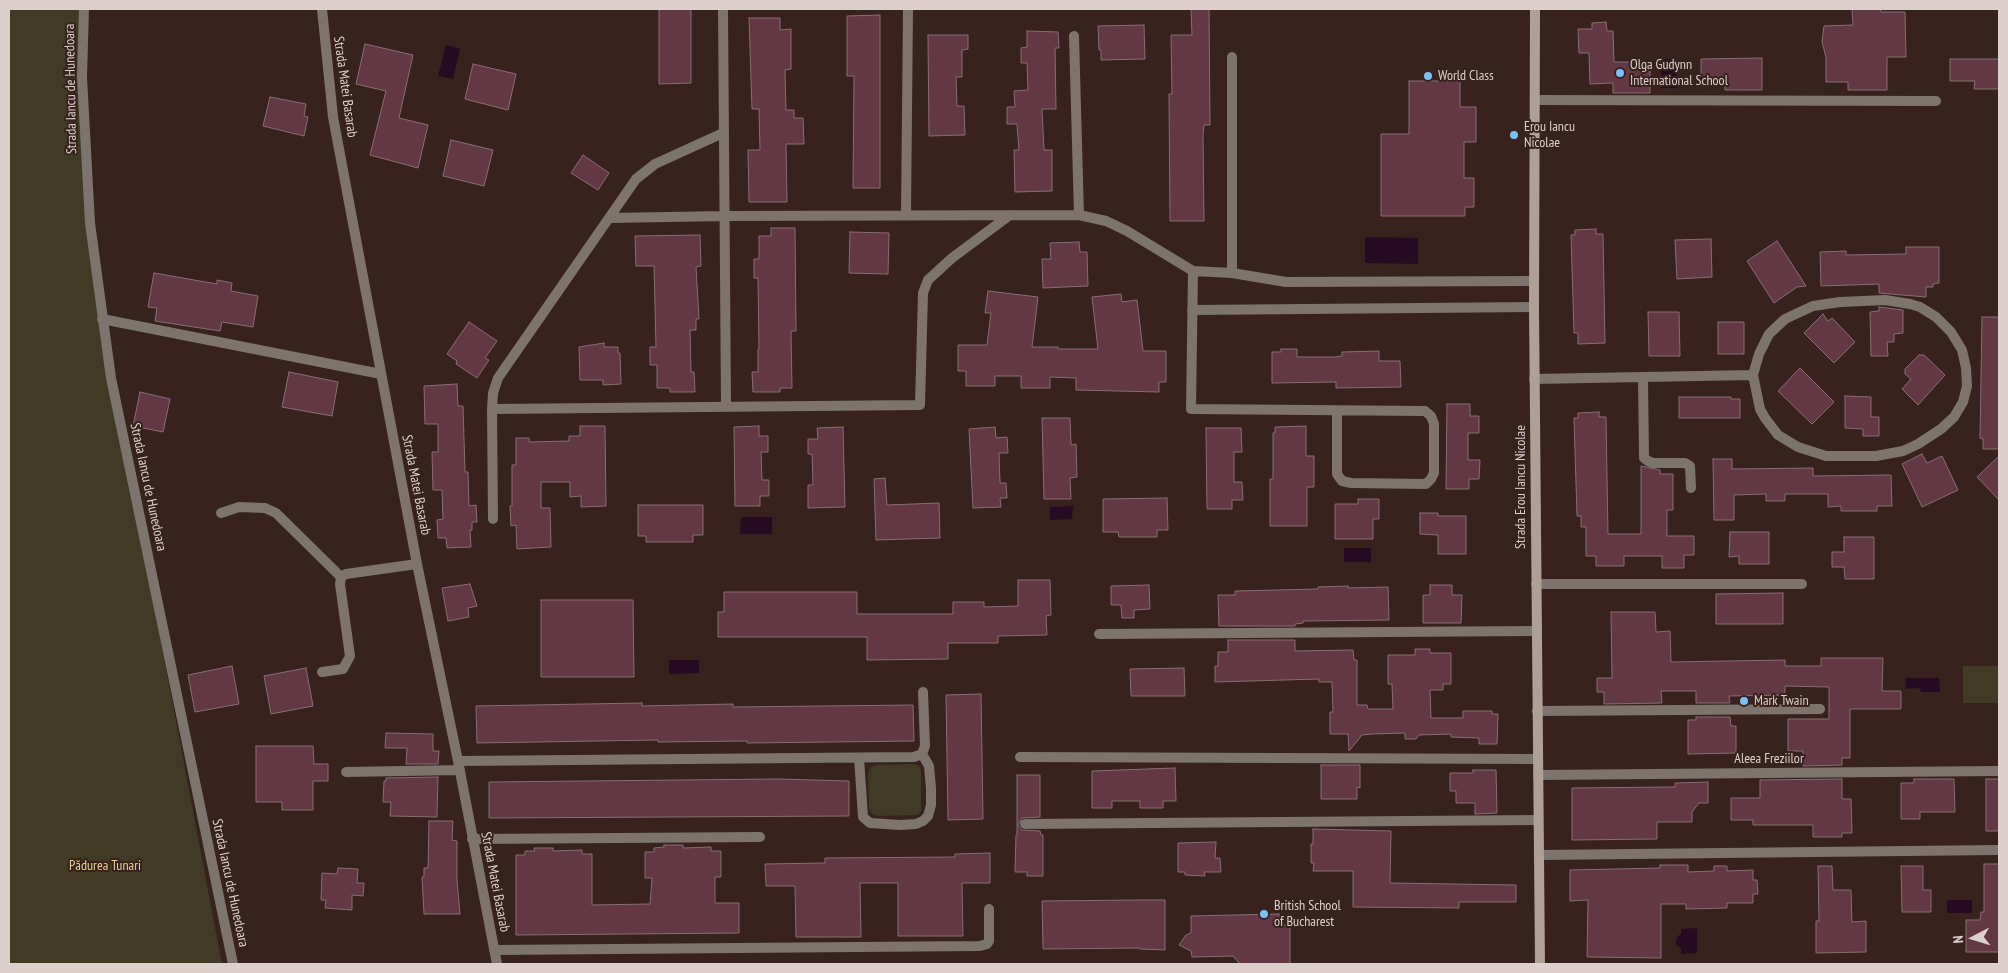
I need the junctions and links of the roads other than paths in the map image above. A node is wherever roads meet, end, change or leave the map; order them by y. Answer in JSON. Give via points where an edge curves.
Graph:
{"nodes":[{"id":1,"x":84,"y":9,"type":"edge"},
{"id":2,"x":322,"y":9,"type":"edge"},
{"id":3,"x":723,"y":9,"type":"edge"},
{"id":4,"x":908,"y":9,"type":"edge"},
{"id":5,"x":1535,"y":9,"type":"edge"},
{"id":6,"x":1074,"y":36,"type":"dead end"},
{"id":7,"x":1232,"y":57,"type":"dead end"},
{"id":8,"x":1535,"y":100,"type":"junction"},
{"id":9,"x":1936,"y":101,"type":"dead end"},
{"id":10,"x":723,"y":133,"type":"junction"},
{"id":11,"x":906,"y":215,"type":"junction"},
{"id":12,"x":1010,"y":215,"type":"junction"},
{"id":13,"x":1079,"y":215,"type":"junction"},
{"id":14,"x":724,"y":216,"type":"junction"},
{"id":15,"x":610,"y":218,"type":"junction"},
{"id":16,"x":1192,"y":270,"type":"junction"},
{"id":17,"x":1232,"y":273,"type":"junction"},
{"id":18,"x":1534,"y":281,"type":"junction"},
{"id":19,"x":1534,"y":307,"type":"junction"},
{"id":20,"x":1192,"y":310,"type":"junction"},
{"id":21,"x":102,"y":319,"type":"junction"},
{"id":22,"x":381,"y":374,"type":"junction"},
{"id":23,"x":1753,"y":376,"type":"junction"},
{"id":24,"x":1643,"y":378,"type":"junction"},
{"id":25,"x":1534,"y":380,"type":"junction"},
{"id":26,"x":726,"y":406,"type":"junction"},
{"id":27,"x":492,"y":409,"type":"junction"},
{"id":28,"x":1337,"y":410,"type":"junction"},
{"id":29,"x":1691,"y":488,"type":"dead end"},
{"id":30,"x":221,"y":513,"type":"dead end"},
{"id":31,"x":493,"y":519,"type":"dead end"},
{"id":32,"x":417,"y":564,"type":"junction"},
{"id":33,"x":341,"y":577,"type":"junction"},
{"id":34,"x":1536,"y":584,"type":"junction"},
{"id":35,"x":1802,"y":584,"type":"dead end"},
{"id":36,"x":1536,"y":631,"type":"junction"},
{"id":37,"x":1100,"y":634,"type":"dead end"},
{"id":38,"x":322,"y":672,"type":"dead end"},
{"id":39,"x":923,"y":692,"type":"dead end"},
{"id":40,"x":1820,"y":709,"type":"dead end"},
{"id":41,"x":1537,"y":711,"type":"junction"},
{"id":42,"x":922,"y":754,"type":"junction"},
{"id":43,"x":1020,"y":757,"type":"dead end"},
{"id":44,"x":859,"y":758,"type":"junction"},
{"id":45,"x":1538,"y":759,"type":"junction"},
{"id":46,"x":459,"y":765,"type":"junction"},
{"id":47,"x":1999,"y":771,"type":"edge"},
{"id":48,"x":346,"y":772,"type":"dead end"},
{"id":49,"x":1538,"y":775,"type":"junction"},
{"id":50,"x":1538,"y":820,"type":"junction"},
{"id":51,"x":1025,"y":824,"type":"dead end"},
{"id":52,"x":760,"y":837,"type":"dead end"},
{"id":53,"x":472,"y":838,"type":"junction"},
{"id":54,"x":1999,"y":850,"type":"edge"},
{"id":55,"x":1539,"y":854,"type":"junction"},
{"id":56,"x":989,"y":909,"type":"dead end"},
{"id":57,"x":494,"y":950,"type":"junction"},
{"id":58,"x":233,"y":964,"type":"edge"},
{"id":59,"x":497,"y":964,"type":"edge"},
{"id":60,"x":1540,"y":964,"type":"edge"}],
"edges":[{"from":1,"to":21,"type":"street","name":"Strada Iancu de Hunedoara","via":[[85,149]]},
{"from":2,"to":22,"type":"street","name":"Strada Matei Basarab","via":[[333,117]]},
{"from":3,"to":10,"type":"street"},
{"from":4,"to":11,"type":"street"},
{"from":5,"to":8,"type":"street","name":"Strada Erou Iancu Nicolae"},
{"from":6,"to":13,"type":"street"},
{"from":7,"to":17,"type":"street"},
{"from":8,"to":9,"type":"street"},
{"from":8,"to":18,"type":"street","name":"Strada Erou Iancu Nicolae"},
{"from":10,"to":14,"type":"street"},
{"from":10,"to":15,"type":"street","via":[[655,164],[636,179]]},
{"from":11,"to":12,"type":"street"},
{"from":11,"to":14,"type":"street"},
{"from":12,"to":13,"type":"street"},
{"from":12,"to":26,"type":"street","via":[[928,280],[923,292],[920,405]]},
{"from":13,"to":16,"type":"street","via":[[1127,231]]},
{"from":14,"to":15,"type":"street"},
{"from":14,"to":26,"type":"street"},
{"from":15,"to":27,"type":"street","via":[[498,378]]},
{"from":16,"to":17,"type":"street"},
{"from":16,"to":20,"type":"street"},
{"from":17,"to":18,"type":"street","via":[[1286,282]]},
{"from":18,"to":19,"type":"street","name":"Strada Erou Iancu Nicolae"},
{"from":19,"to":20,"type":"street"},
{"from":19,"to":25,"type":"street","name":"Strada Erou Iancu Nicolae"},
{"from":20,"to":28,"type":"street","via":[[1191,409]]},
{"from":21,"to":22,"type":"street"},
{"from":21,"to":58,"type":"street","name":"Strada Iancu de Hunedoara","via":[[111,378]]},
{"from":22,"to":32,"type":"street","name":"Strada Matei Basarab"},
{"from":23,"to":23,"type":"street","via":[[1760,409],[1778,434],[1811,452],[1847,457],[1903,451],[1929,438],[1954,417],[1967,386],[1962,350],[1951,332],[1920,307],[1885,300],[1827,303],[1785,319],[1763,344]]},
{"from":23,"to":24,"type":"street"},
{"from":24,"to":25,"type":"street"},
{"from":24,"to":29,"type":"street","via":[[1644,458],[1653,463],[1690,466]]},
{"from":25,"to":34,"type":"street","name":"Strada Erou Iancu Nicolae"},
{"from":26,"to":27,"type":"street"},
{"from":27,"to":31,"type":"street"},
{"from":28,"to":28,"type":"street","via":[[1425,411],[1434,424],[1434,473],[1431,479],[1426,484],[1351,484],[1342,481],[1338,474]]},
{"from":30,"to":33,"type":"street","via":[[239,507],[265,508],[276,513]]},
{"from":32,"to":33,"type":"street"},
{"from":32,"to":46,"type":"street","name":"Strada Matei Basarab"},
{"from":33,"to":38,"type":"street","via":[[350,656],[343,669]]},
{"from":34,"to":35,"type":"street"},
{"from":34,"to":36,"type":"street","name":"Strada Erou Iancu Nicolae"},
{"from":36,"to":37,"type":"street"},
{"from":36,"to":41,"type":"street","name":"Strada Erou Iancu Nicolae"},
{"from":39,"to":42,"type":"street","via":[[925,746]]},
{"from":40,"to":41,"type":"street"},
{"from":41,"to":45,"type":"street","name":"Strada Erou Iancu Nicolae"},
{"from":42,"to":44,"type":"street"},
{"from":42,"to":44,"type":"street","via":[[929,766],[931,805],[928,816],[916,824],[870,823],[863,817]]},
{"from":43,"to":45,"type":"street"},
{"from":44,"to":46,"type":"street"},
{"from":45,"to":49,"type":"street","name":"Strada Erou Iancu Nicolae"},
{"from":46,"to":48,"type":"street"},
{"from":46,"to":53,"type":"street","name":"Strada Matei Basarab"},
{"from":47,"to":49,"type":"street","name":"Aleea Freziilor"},
{"from":49,"to":50,"type":"street","name":"Strada Erou Iancu Nicolae"},
{"from":50,"to":51,"type":"street"},
{"from":50,"to":55,"type":"street","name":"Strada Erou Iancu Nicolae"},
{"from":52,"to":53,"type":"street"},
{"from":53,"to":57,"type":"street","name":"Strada Matei Basarab"},
{"from":54,"to":55,"type":"street"},
{"from":55,"to":60,"type":"street","name":"Strada Erou Iancu Nicolae"},
{"from":56,"to":57,"type":"street","via":[[989,941],[980,946]]},
{"from":57,"to":59,"type":"street","name":"Strada Matei Basarab"}]}
